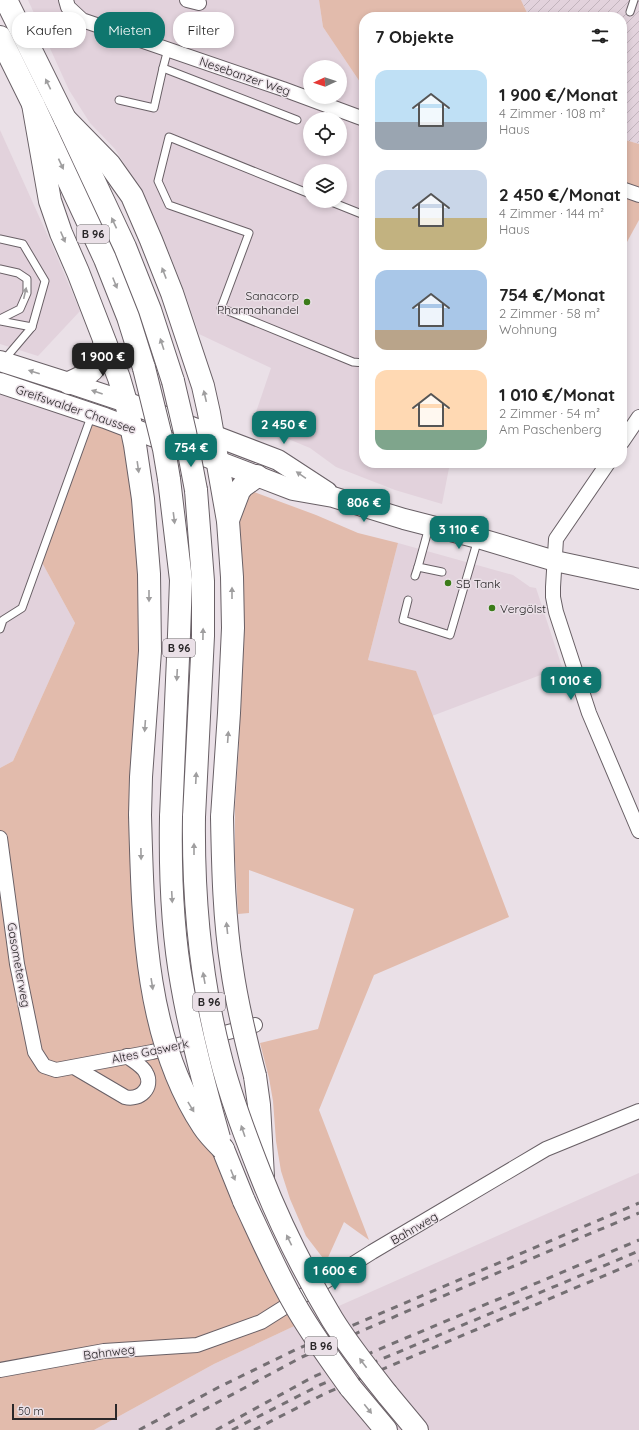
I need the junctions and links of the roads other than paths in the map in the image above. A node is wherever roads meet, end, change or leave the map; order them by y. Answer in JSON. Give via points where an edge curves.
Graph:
{"nodes":[{"id":1,"x":6,"y":0,"type":"edge"},
{"id":2,"x":66,"y":0,"type":"edge"},
{"id":3,"x":634,"y":0,"type":"edge"},
{"id":4,"x":630,"y":12,"type":"dead end"},
{"id":5,"x":0,"y":37,"type":"edge"},
{"id":6,"x":168,"y":49,"type":"junction"},
{"id":7,"x":163,"y":68,"type":"junction"},
{"id":8,"x":119,"y":100,"type":"dead end"},
{"id":9,"x":33,"y":104,"type":"junction"},
{"id":10,"x":359,"y":117,"type":"edge"},
{"id":11,"x":65,"y":119,"type":"junction"},
{"id":12,"x":297,"y":120,"type":"dead end"},
{"id":13,"x":303,"y":191,"type":"edge"},
{"id":14,"x":627,"y":191,"type":"edge"},
{"id":15,"x":639,"y":195,"type":"edge"},
{"id":16,"x":346,"y":208,"type":"edge"},
{"id":17,"x":359,"y":213,"type":"edge"},
{"id":18,"x":0,"y":240,"type":"edge"},
{"id":19,"x":0,"y":269,"type":"edge"},
{"id":20,"x":0,"y":320,"type":"edge"},
{"id":21,"x":32,"y":327,"type":"junction"},
{"id":22,"x":105,"y":343,"type":"junction"},
{"id":23,"x":1,"y":362,"type":"edge"},
{"id":24,"x":359,"y":363,"type":"edge"},
{"id":25,"x":69,"y":383,"type":"junction"},
{"id":26,"x":0,"y":384,"type":"edge"},
{"id":27,"x":126,"y":402,"type":"junction"},
{"id":28,"x":92,"y":414,"type":"junction"},
{"id":29,"x":638,"y":419,"type":"edge"},
{"id":30,"x":132,"y":428,"type":"junction"},
{"id":31,"x":212,"y":435,"type":"junction"},
{"id":32,"x":627,"y":435,"type":"edge"},
{"id":33,"x":217,"y":462,"type":"junction"},
{"id":34,"x":605,"y":468,"type":"edge"},
{"id":35,"x":257,"y":476,"type":"junction"},
{"id":36,"x":334,"y":496,"type":"junction"},
{"id":37,"x":228,"y":521,"type":"junction"},
{"id":38,"x":429,"y":526,"type":"junction"},
{"id":39,"x":478,"y":538,"type":"junction"},
{"id":40,"x":555,"y":561,"type":"junction"},
{"id":41,"x":418,"y":567,"type":"junction"},
{"id":42,"x":442,"y":572,"type":"dead end"},
{"id":43,"x":415,"y":576,"type":"dead end"},
{"id":44,"x":459,"y":577,"type":"dead end"},
{"id":45,"x":467,"y":579,"type":"junction"},
{"id":46,"x":639,"y":579,"type":"edge"},
{"id":47,"x":408,"y":600,"type":"dead end"},
{"id":48,"x":0,"y":629,"type":"edge"},
{"id":49,"x":639,"y":831,"type":"edge"},
{"id":50,"x":0,"y":838,"type":"edge"},
{"id":51,"x":255,"y":1025,"type":"dead end"},
{"id":52,"x":127,"y":1056,"type":"junction"},
{"id":53,"x":44,"y":1066,"type":"joint"},
{"id":54,"x":74,"y":1067,"type":"junction"},
{"id":55,"x":639,"y":1111,"type":"edge"},
{"id":56,"x":223,"y":1149,"type":"junction"},
{"id":57,"x":263,"y":1180,"type":"junction"},
{"id":58,"x":0,"y":1370,"type":"edge"},
{"id":59,"x":386,"y":1430,"type":"edge"},
{"id":60,"x":417,"y":1430,"type":"edge"}],
"edges":[{"from":11,"to":1,"type":"highway","number":"B 96","one_way":true},
{"from":2,"to":6,"type":"street","name":"Nesebanzer Weg","via":[[68,7],[82,20]]},
{"from":3,"to":4,"type":"lane"},
{"from":5,"to":9,"type":"highway","number":"B 96"},
{"from":6,"to":7,"type":"lane"},
{"from":6,"to":10,"type":"street","name":"Nesebanzer Weg"},
{"from":7,"to":8,"type":"lane","via":[[154,108]]},
{"from":7,"to":12,"type":"lane"},
{"from":9,"to":22,"type":"highway","one_way":true,"via":[[50,201]]},
{"from":9,"to":56,"type":"highway","number":"B 96","one_way":true,"bridge":true,"via":[[105,259],[128,317],[163,441],[181,580],[171,816],[170,865],[173,909],[187,1015]]},
{"from":31,"to":11,"type":"highway","one_way":true,"via":[[203,386],[172,293],[132,196],[110,165]]},
{"from":57,"to":11,"type":"highway","number":"B 96","one_way":true,"bridge":true,"via":[[229,1088],[202,966],[197,918],[194,817],[203,636],[203,581],[196,490],[173,381],[150,310],[125,247]]},
{"from":13,"to":24,"type":"lane","via":[[169,137],[158,181],[169,205],[249,233],[221,308]]},
{"from":14,"to":15,"type":"street"},
{"from":16,"to":17,"type":"lane"},
{"from":18,"to":21,"type":"lane","via":[[23,244],[45,281]]},
{"from":20,"to":19,"type":"lane","one_way":true,"via":[[20,309],[27,293],[27,279],[18,273]]},
{"from":20,"to":21,"type":"lane"},
{"from":21,"to":23,"type":"lane"},
{"from":22,"to":25,"type":"highway","via":[[95,368]]},
{"from":22,"to":27,"type":"highway"},
{"from":25,"to":23,"type":"main road","name":"Greifswalder Chaussee","one_way":true},
{"from":27,"to":25,"type":"main road","name":"Greifswalder Chaussee","one_way":true},
{"from":26,"to":28,"type":"main road","name":"Greifswalder Chaussee"},
{"from":27,"to":30,"type":"highway"},
{"from":27,"to":31,"type":"main road","name":"Greifswalder Chaussee"},
{"from":28,"to":30,"type":"main road","name":"Greifswalder Chaussee"},
{"from":28,"to":48,"type":"lane","via":[[22,608],[3,620]]},
{"from":29,"to":32,"type":"street"},
{"from":30,"to":33,"type":"main road","name":"Greifswalder Chaussee"},
{"from":30,"to":56,"type":"highway","one_way":true,"bridge":true,"via":[[149,574],[150,651],[140,815],[145,932],[155,999],[172,1067],[204,1127]]},
{"from":31,"to":33,"type":"highway"},
{"from":36,"to":31,"type":"main road","name":"Greifswalder Chaussee","one_way":true,"via":[[278,460]]},
{"from":33,"to":35,"type":"main road","name":"Greifswalder Chaussee"},
{"from":33,"to":37,"type":"highway"},
{"from":34,"to":40,"type":"street","via":[[556,539]]},
{"from":35,"to":36,"type":"main road","name":"Greifswalder Chaussee","via":[[293,490]]},
{"from":35,"to":37,"type":"highway","via":[[239,491]]},
{"from":36,"to":38,"type":"main road","name":"Greifswalder Chaussee"},
{"from":57,"to":37,"type":"highway","one_way":true,"bridge":true,"via":[[256,1084],[228,944],[224,879],[222,817],[233,628]]},
{"from":38,"to":39,"type":"main road","name":"Greifswalder Chaussee"},
{"from":38,"to":41,"type":"lane"},
{"from":39,"to":40,"type":"main road","name":"Greifswalder Chaussee"},
{"from":39,"to":45,"type":"lane"},
{"from":40,"to":46,"type":"main road","name":"Greifswalder Chaussee"},
{"from":40,"to":49,"type":"street","via":[[553,597],[556,612],[589,713]]},
{"from":41,"to":42,"type":"lane"},
{"from":41,"to":43,"type":"lane"},
{"from":44,"to":45,"type":"lane"},
{"from":45,"to":47,"type":"lane","via":[[450,635],[403,620]]},
{"from":50,"to":53,"type":"street","name":"Gasometerweg","via":[[18,971],[34,1052]]},
{"from":51,"to":52,"type":"street","name":"Altes Gaswerk"},
{"from":52,"to":54,"type":"street","name":"Altes Gaswerk"},
{"from":52,"to":54,"type":"street","via":[[145,1070],[148,1078],[146,1089],[138,1097],[125,1097]]},
{"from":53,"to":54,"type":"street","name":"Altes Gaswerk","via":[[56,1070]]},
{"from":55,"to":58,"type":"street","name":"Bahnweg","via":[[546,1150],[372,1252],[261,1322],[197,1345],[104,1350]]},
{"from":56,"to":59,"type":"highway","number":"B 96","one_way":true,"bridge":true,"via":[[260,1236],[294,1304],[350,1387]]},
{"from":60,"to":57,"type":"highway","number":"B 96","one_way":true,"bridge":true,"via":[[332,1319],[289,1240]]}]}
